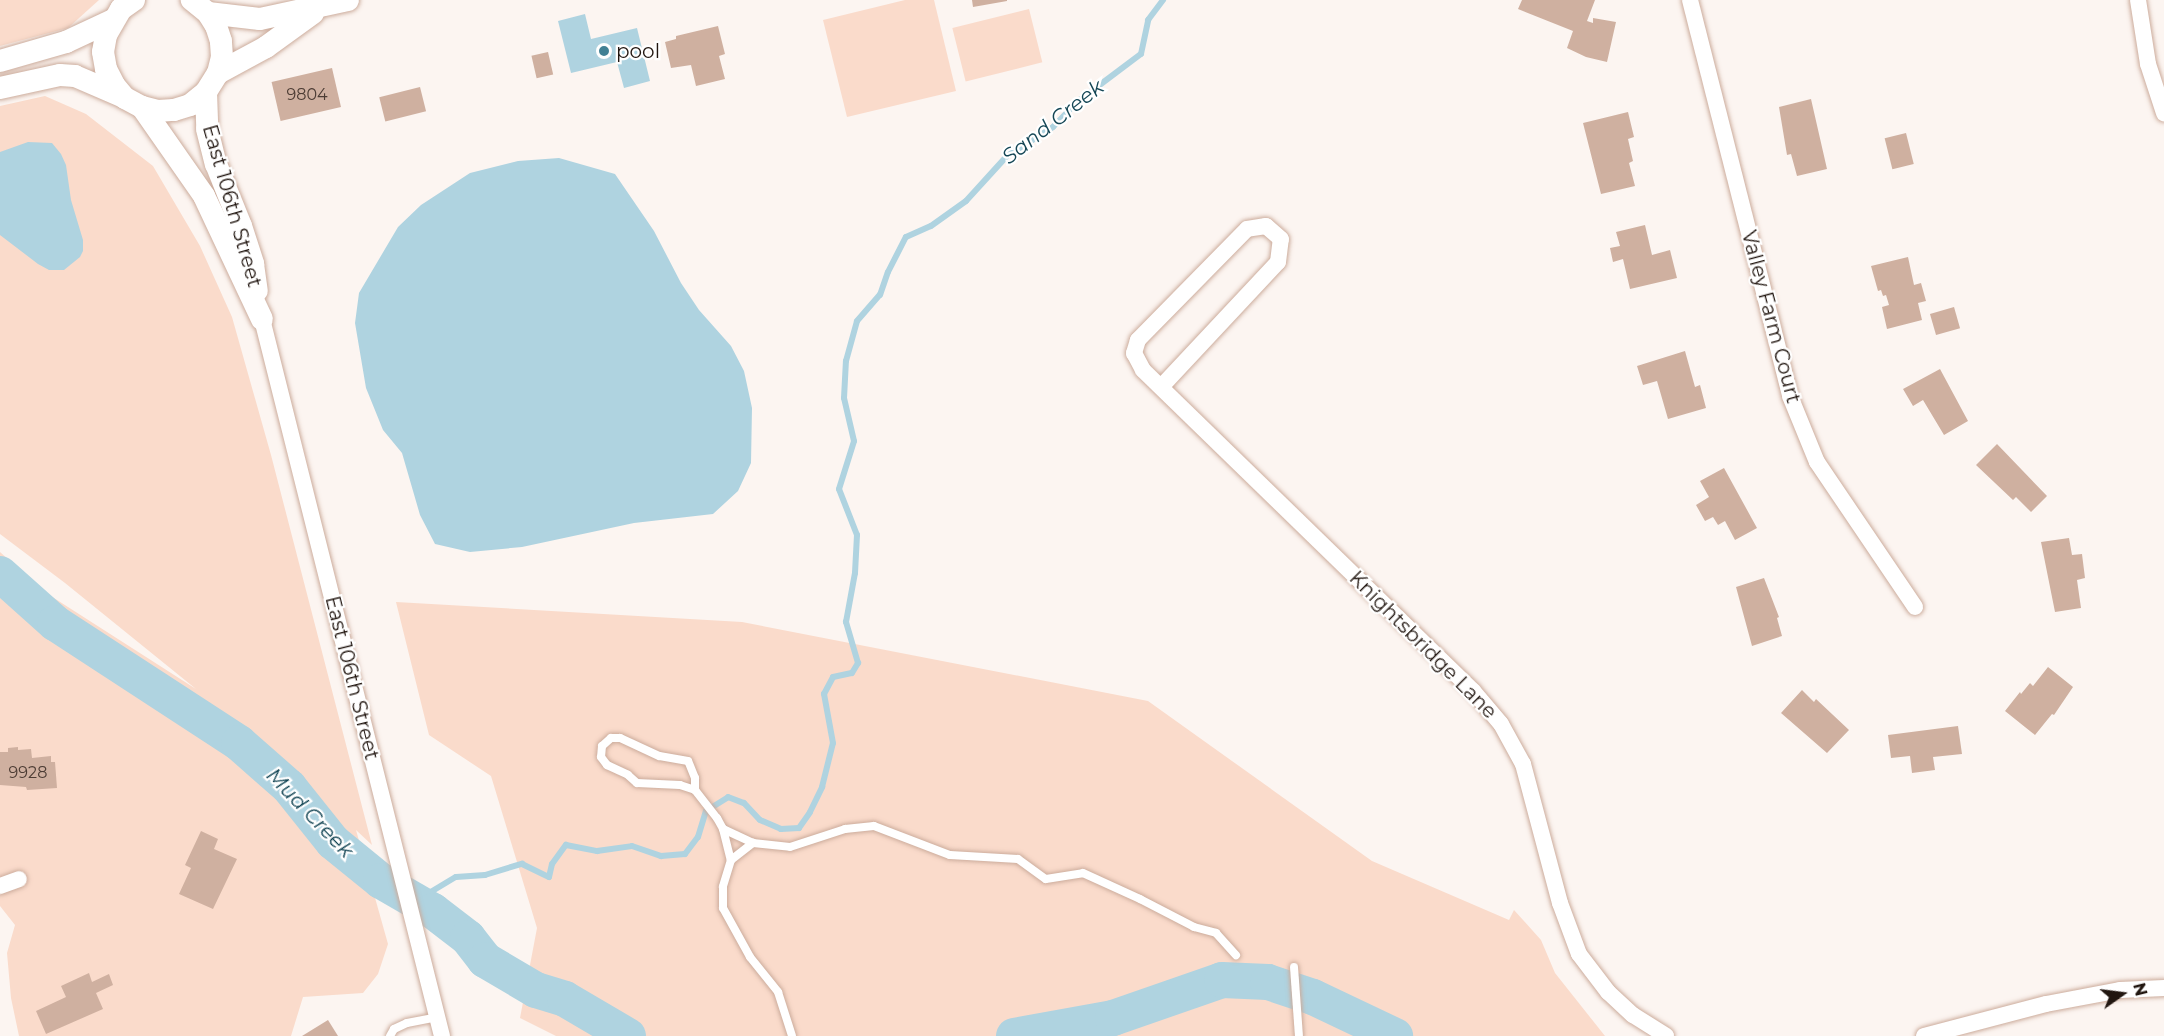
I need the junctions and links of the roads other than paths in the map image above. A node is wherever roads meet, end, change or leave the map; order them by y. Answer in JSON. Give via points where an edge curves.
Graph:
{"nodes":[{"id":1,"x":133,"y":0,"type":"edge"},
{"id":2,"x":348,"y":0,"type":"edge"},
{"id":3,"x":1690,"y":0,"type":"edge"},
{"id":4,"x":2138,"y":0,"type":"edge"},
{"id":5,"x":201,"y":5,"type":"edge"},
{"id":6,"x":322,"y":7,"type":"junction"},
{"id":7,"x":113,"y":20,"type":"junction"},
{"id":8,"x":0,"y":61,"type":"edge"},
{"id":9,"x":219,"y":73,"type":"junction"},
{"id":10,"x":0,"y":88,"type":"edge"},
{"id":11,"x":206,"y":92,"type":"junction"},
{"id":12,"x":133,"y":102,"type":"junction"},
{"id":13,"x":2164,"y":114,"type":"edge"},
{"id":14,"x":262,"y":319,"type":"junction"},
{"id":15,"x":1161,"y":387,"type":"junction"},
{"id":16,"x":1915,"y":607,"type":"dead end"},
{"id":17,"x":695,"y":790,"type":"junction"},
{"id":18,"x":723,"y":829,"type":"junction"},
{"id":19,"x":753,"y":843,"type":"junction"},
{"id":20,"x":731,"y":860,"type":"junction"},
{"id":21,"x":19,"y":879,"type":"dead end"},
{"id":22,"x":0,"y":886,"type":"edge"},
{"id":23,"x":1236,"y":956,"type":"dead end"},
{"id":24,"x":1294,"y":967,"type":"dead end"},
{"id":25,"x":2164,"y":988,"type":"edge"},
{"id":26,"x":437,"y":1017,"type":"junction"},
{"id":27,"x":390,"y":1036,"type":"edge"},
{"id":28,"x":442,"y":1036,"type":"edge"},
{"id":29,"x":792,"y":1036,"type":"edge"},
{"id":30,"x":1299,"y":1036,"type":"edge"},
{"id":31,"x":1665,"y":1036,"type":"edge"},
{"id":32,"x":1924,"y":1036,"type":"edge"}],
"edges":[{"from":1,"to":7,"type":"main road"},
{"from":2,"to":6,"type":"main road"},
{"from":3,"to":16,"type":"street","name":"Valley Farm Court","via":[[1790,396],[1818,462]]},
{"from":4,"to":13,"type":"street","via":[[2148,64]]},
{"from":5,"to":6,"type":"main road","via":[[260,19]]},
{"from":5,"to":9,"type":"main road","via":[[222,41]]},
{"from":6,"to":9,"type":"main road","via":[[266,47]]},
{"from":7,"to":8,"type":"main road","via":[[66,42]]},
{"from":7,"to":12,"type":"main road","name":"East 106th Street","via":[[106,35],[106,69],[114,85]]},
{"from":9,"to":11,"type":"main road"},
{"from":10,"to":12,"type":"main road","via":[[60,75],[75,76]]},
{"from":11,"to":12,"type":"main road","via":[[190,105],[174,110],[158,111]]},
{"from":11,"to":14,"type":"main road","name":"East 106th Street","via":[[209,138],[253,264]]},
{"from":12,"to":14,"type":"main road","name":"East 106th Street","via":[[204,196]]},
{"from":14,"to":26,"type":"street","name":"East 106th Street"},
{"from":15,"to":15,"type":"street","name":"Knightsbridge Lane","via":[[1278,262],[1281,239],[1266,226],[1247,229],[1138,340],[1134,353],[1138,362]]},
{"from":15,"to":31,"type":"street","name":"Knightsbridge Lane","via":[[1473,691],[1501,724],[1522,764],[1560,903],[1580,954],[1608,992]]},
{"from":17,"to":17,"type":"lane","via":[[680,785],[637,783],[607,765],[601,757],[602,746],[611,738],[620,738],[659,756],[688,761]]},
{"from":17,"to":18,"type":"lane"},
{"from":18,"to":19,"type":"lane"},
{"from":18,"to":20,"type":"lane"},
{"from":19,"to":20,"type":"lane"},
{"from":19,"to":23,"type":"lane","via":[[790,847],[845,829],[874,826],[950,855],[1018,859],[1046,879],[1083,873],[1194,927],[1216,933]]},
{"from":20,"to":29,"type":"lane","via":[[723,887],[723,908],[750,957],[778,992]]},
{"from":21,"to":22,"type":"street"},
{"from":24,"to":30,"type":"lane"},
{"from":25,"to":32,"type":"street","via":[[2120,990],[2046,1004]]},
{"from":26,"to":27,"type":"lane","via":[[407,1023],[394,1029]]},
{"from":26,"to":28,"type":"street","name":"East 106th Street"}]}
